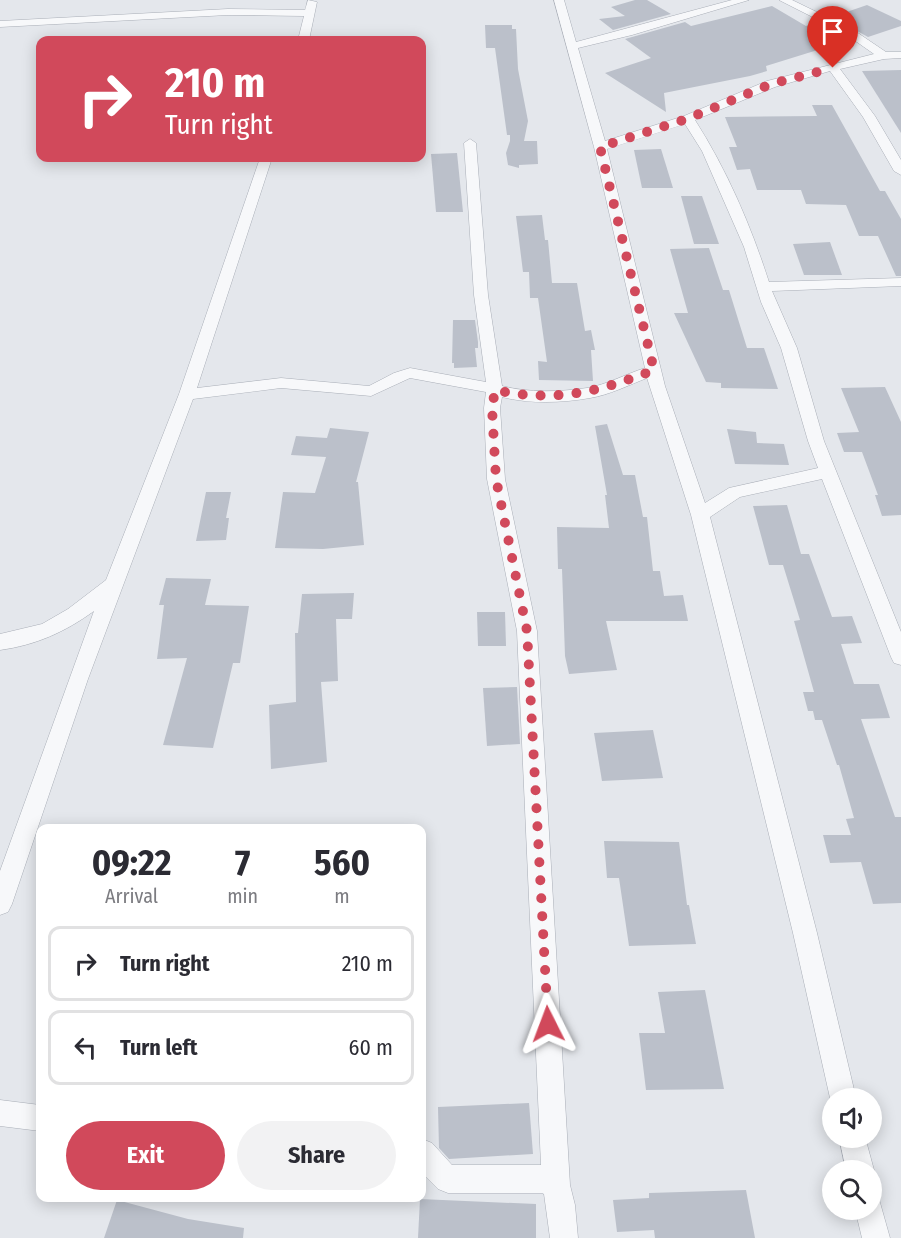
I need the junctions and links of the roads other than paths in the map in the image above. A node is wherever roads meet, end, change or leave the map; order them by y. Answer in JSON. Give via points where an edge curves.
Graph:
{"nodes":[{"id":1,"x":313,"y":0,"type":"edge"},
{"id":2,"x":559,"y":0,"type":"edge"},
{"id":3,"x":744,"y":0,"type":"edge"},
{"id":4,"x":784,"y":0,"type":"edge"},
{"id":5,"x":311,"y":13,"type":"junction"},
{"id":6,"x":0,"y":24,"type":"edge"},
{"id":7,"x":305,"y":36,"type":"edge"},
{"id":8,"x":572,"y":46,"type":"junction"},
{"id":9,"x":901,"y":55,"type":"edge"},
{"id":10,"x":884,"y":56,"type":"junction"},
{"id":11,"x":833,"y":68,"type":"junction"},
{"id":12,"x":687,"y":119,"type":"junction"},
{"id":13,"x":470,"y":143,"type":"dead end"},
{"id":14,"x":600,"y":147,"type":"junction"},
{"id":15,"x":265,"y":162,"type":"edge"},
{"id":16,"x":901,"y":171,"type":"edge"},
{"id":17,"x":901,"y":282,"type":"edge"},
{"id":18,"x":763,"y":287,"type":"junction"},
{"id":19,"x":654,"y":370,"type":"junction"},
{"id":20,"x":495,"y":390,"type":"junction"},
{"id":21,"x":187,"y":394,"type":"junction"},
{"id":22,"x":828,"y":472,"type":"junction"},
{"id":23,"x":700,"y":515,"type":"junction"},
{"id":24,"x":115,"y":584,"type":"junction"},
{"id":25,"x":0,"y":642,"type":"edge"},
{"id":26,"x":901,"y":657,"type":"edge"},
{"id":27,"x":0,"y":904,"type":"edge"},
{"id":28,"x":841,"y":1088,"type":"edge"},
{"id":29,"x":0,"y":1113,"type":"edge"},
{"id":30,"x":36,"y":1118,"type":"edge"},
{"id":31,"x":426,"y":1157,"type":"edge"},
{"id":32,"x":556,"y":1185,"type":"junction"},
{"id":33,"x":872,"y":1220,"type":"edge"},
{"id":34,"x":564,"y":1238,"type":"edge"},
{"id":35,"x":876,"y":1238,"type":"edge"}],
"edges":[{"from":1,"to":5,"type":"street"},
{"from":2,"to":8,"type":"street"},
{"from":3,"to":8,"type":"street"},
{"from":4,"to":10,"type":"street","via":[[848,31]]},
{"from":5,"to":6,"type":"street","via":[[228,12]]},
{"from":5,"to":7,"type":"street"},
{"from":8,"to":14,"type":"street"},
{"from":9,"to":10,"type":"street"},
{"from":10,"to":11,"type":"street"},
{"from":11,"to":12,"type":"street","via":[[771,84]]},
{"from":11,"to":16,"type":"street","via":[[869,116]]},
{"from":12,"to":14,"type":"street"},
{"from":12,"to":18,"type":"street","via":[[734,204]]},
{"from":13,"to":20,"type":"street","via":[[481,295]]},
{"from":14,"to":19,"type":"street"},
{"from":15,"to":21,"type":"street"},
{"from":17,"to":18,"type":"street"},
{"from":18,"to":22,"type":"street","via":[[789,348]]},
{"from":19,"to":20,"type":"street","via":[[590,393],[517,395]]},
{"from":19,"to":23,"type":"street"},
{"from":20,"to":21,"type":"street","via":[[410,374],[371,391],[281,383]]},
{"from":20,"to":32,"type":"street","via":[[492,408],[496,479],[527,631]]},
{"from":21,"to":24,"type":"street"},
{"from":22,"to":23,"type":"street","via":[[735,492]]},
{"from":22,"to":26,"type":"street"},
{"from":23,"to":28,"type":"street"},
{"from":24,"to":25,"type":"street","via":[[54,628],[21,640]]},
{"from":24,"to":27,"type":"street"},
{"from":29,"to":30,"type":"street"},
{"from":31,"to":32,"type":"street","via":[[448,1179],[543,1179]]},
{"from":32,"to":34,"type":"street"},
{"from":33,"to":35,"type":"street"}]}
